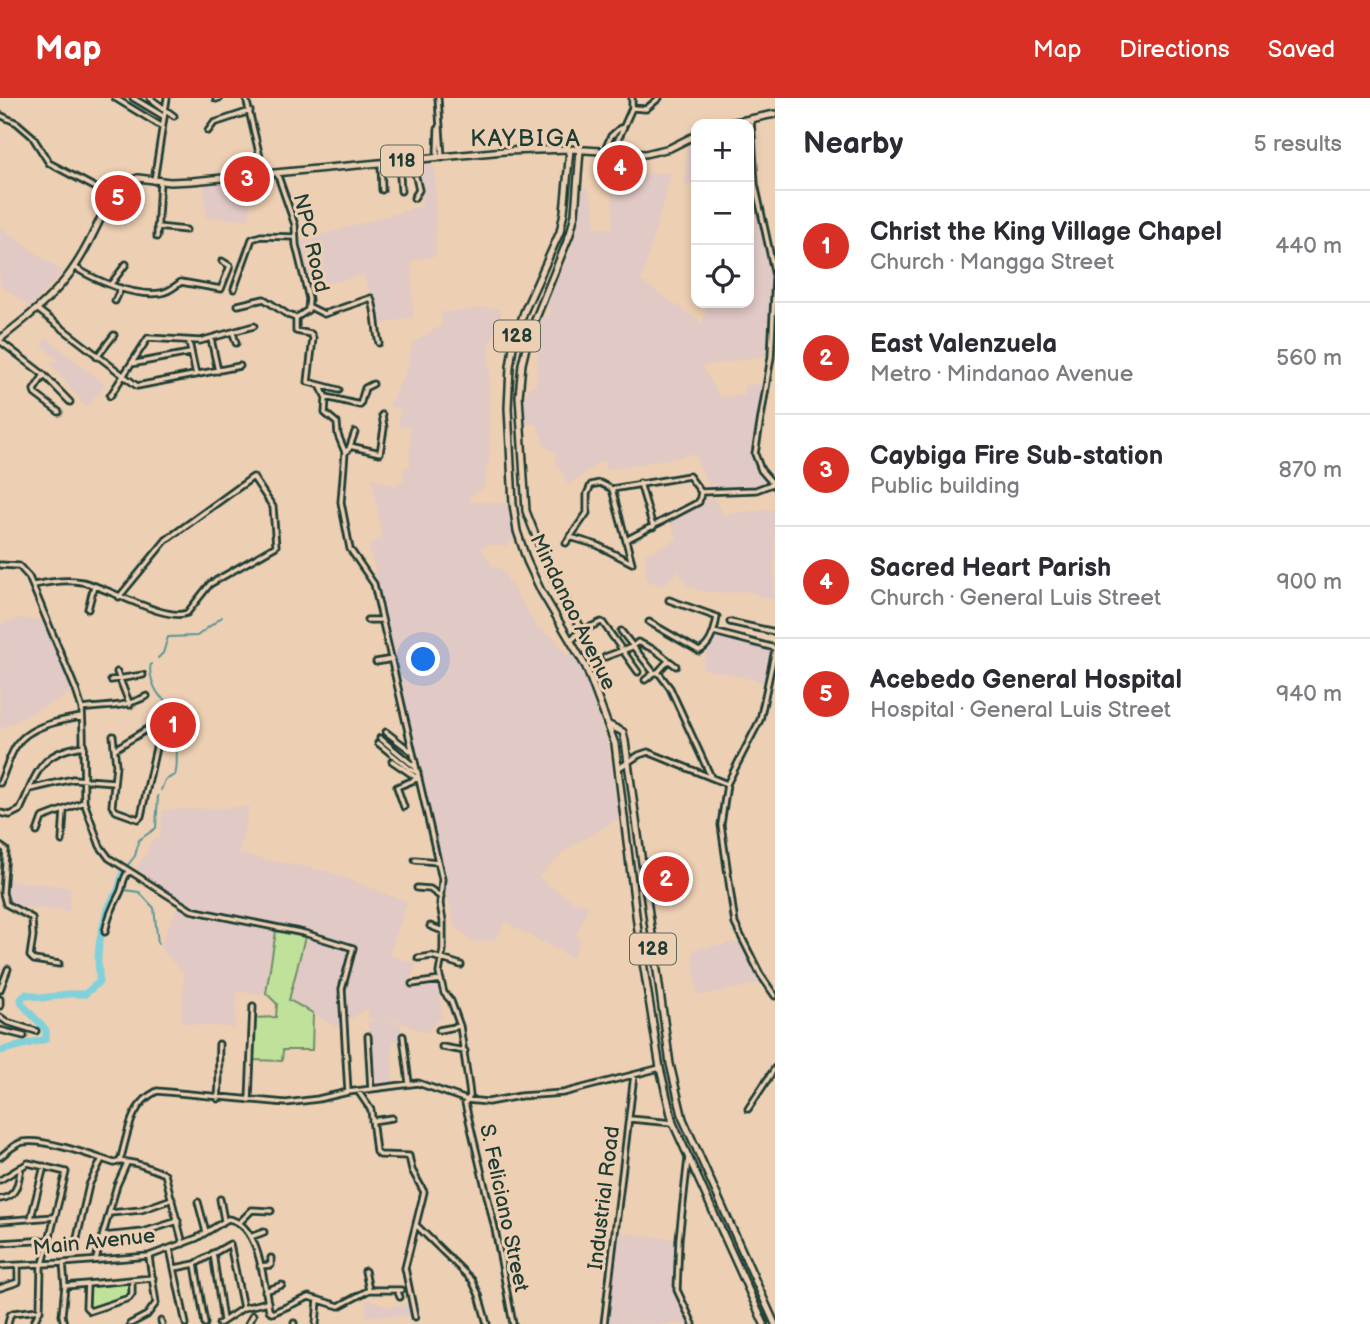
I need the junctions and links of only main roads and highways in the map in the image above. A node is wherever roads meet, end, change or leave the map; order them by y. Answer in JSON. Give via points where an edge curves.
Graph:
{"nodes":[{"id":1,"x":775,"y":114,"type":"edge"},
{"id":2,"x":754,"y":119,"type":"edge"},
{"id":3,"x":691,"y":137,"type":"edge"},
{"id":4,"x":569,"y":153,"type":"junction"},
{"id":5,"x":580,"y":154,"type":"junction"},
{"id":6,"x":536,"y":287,"type":"junction"},
{"id":7,"x":546,"y":292,"type":"junction"},
{"id":8,"x":0,"y":340,"type":"edge"},
{"id":9,"x":532,"y":527,"type":"junction"},
{"id":10,"x":517,"y":531,"type":"junction"},
{"id":11,"x":571,"y":640,"type":"junction"},
{"id":12,"x":606,"y":723,"type":"junction"},
{"id":13,"x":637,"y":824,"type":"junction"},
{"id":14,"x":626,"y":825,"type":"junction"},
{"id":15,"x":655,"y":962,"type":"junction"},
{"id":16,"x":644,"y":964,"type":"junction"},
{"id":17,"x":764,"y":1324,"type":"edge"},
{"id":18,"x":775,"y":1324,"type":"edge"}],
"edges":[{"from":1,"to":2,"type":"main road"},
{"from":3,"to":5,"type":"main road","number":"118","via":[[653,153]]},
{"from":4,"to":5,"type":"main road","number":"118"},
{"from":4,"to":6,"type":"main road","name":"Mindanao Avenue","number":"128","via":[[564,212]]},
{"from":4,"to":8,"type":"main road","number":"118","via":[[503,151],[192,181],[127,181],[112,196],[74,267],[37,309]]},
{"from":5,"to":7,"type":"main road","name":"Mindanao Avenue","number":"128","via":[[575,214]]},
{"from":6,"to":7,"type":"main road"},
{"from":6,"to":10,"type":"main road","name":"Mindanao Avenue","number":"128","via":[[513,346],[508,394]]},
{"from":7,"to":9,"type":"main road","name":"Mindanao Avenue","number":"128","via":[[529,335],[519,384],[525,503]]},
{"from":9,"to":10,"type":"main road"},
{"from":9,"to":11,"type":"main road","name":"Mindanao Avenue","number":"128","via":[[549,570],[585,629]]},
{"from":10,"to":11,"type":"main road","name":"Mindanao Avenue","number":"128","via":[[541,591]]},
{"from":11,"to":12,"type":"main road","name":"Mindanao Avenue","number":"128"},
{"from":12,"to":13,"type":"main road","number":"128","via":[[622,732]]},
{"from":12,"to":14,"type":"main road","name":"Mindanao Avenue","number":"128","via":[[615,744]]},
{"from":13,"to":14,"type":"main road"},
{"from":13,"to":15,"type":"main road","number":"128"},
{"from":14,"to":16,"type":"main road","name":"Mindanao Avenue","number":"128"},
{"from":15,"to":16,"type":"main road"},
{"from":15,"to":18,"type":"main road","number":"128","via":[[683,1119]]},
{"from":16,"to":17,"type":"main road","name":"Mindanao Avenue","number":"128","via":[[673,1123]]}]}
